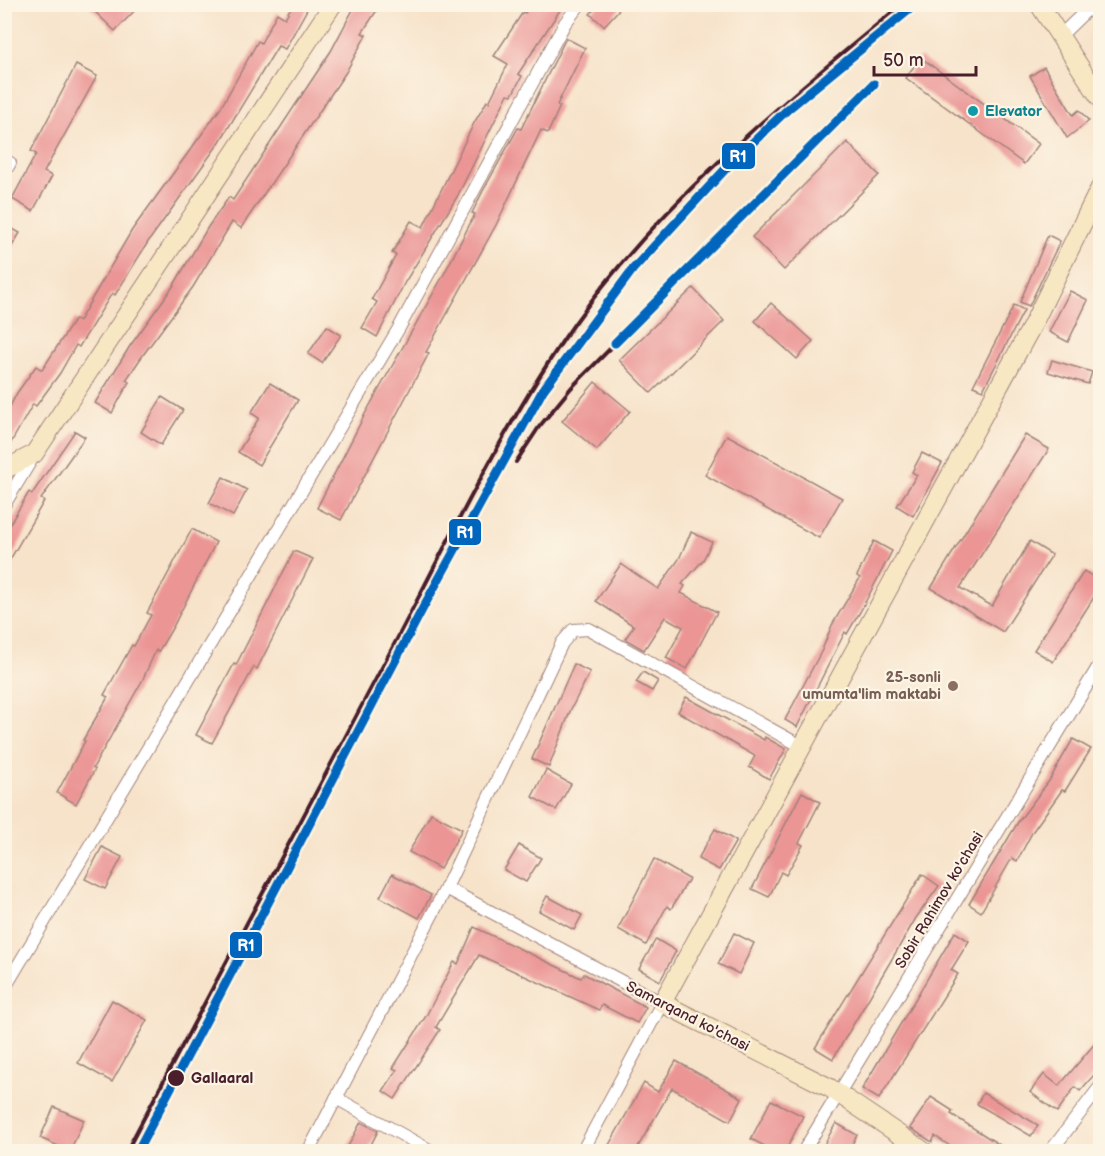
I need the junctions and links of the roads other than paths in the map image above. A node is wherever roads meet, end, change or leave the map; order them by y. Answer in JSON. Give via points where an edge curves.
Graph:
{"nodes":[{"id":1,"x":333,"y":4,"type":"edge"},
{"id":2,"x":580,"y":4,"type":"edge"},
{"id":3,"x":1039,"y":4,"type":"edge"},
{"id":4,"x":1093,"y":4,"type":"edge"},
{"id":5,"x":1060,"y":36,"type":"junction"},
{"id":6,"x":1101,"y":98,"type":"edge"},
{"id":7,"x":1101,"y":188,"type":"edge"},
{"id":8,"x":34,"y":454,"type":"junction"},
{"id":9,"x":4,"y":470,"type":"edge"},
{"id":10,"x":4,"y":505,"type":"edge"},
{"id":11,"x":1101,"y":664,"type":"edge"},
{"id":12,"x":801,"y":746,"type":"junction"},
{"id":13,"x":446,"y":888,"type":"junction"},
{"id":14,"x":4,"y":989,"type":"edge"},
{"id":15,"x":662,"y":1003,"type":"junction"},
{"id":16,"x":1101,"y":1087,"type":"edge"},
{"id":17,"x":838,"y":1094,"type":"junction"},
{"id":18,"x":336,"y":1098,"type":"junction"},
{"id":19,"x":308,"y":1152,"type":"edge"},
{"id":20,"x":433,"y":1152,"type":"edge"},
{"id":21,"x":582,"y":1152,"type":"edge"},
{"id":22,"x":803,"y":1152,"type":"edge"},
{"id":23,"x":925,"y":1152,"type":"edge"},
{"id":24,"x":1050,"y":1152,"type":"edge"}],
"edges":[{"from":1,"to":8,"type":"street"},
{"from":2,"to":14,"type":"street","via":[[565,22],[399,328]]},
{"from":3,"to":5,"type":"street"},
{"from":4,"to":5,"type":"street"},
{"from":5,"to":6,"type":"street"},
{"from":7,"to":12,"type":"street","via":[[1032,326]]},
{"from":8,"to":9,"type":"street"},
{"from":8,"to":10,"type":"street"},
{"from":11,"to":17,"type":"street","name":"Sobir Rahimov ko'chasi"},
{"from":12,"to":13,"type":"street","via":[[589,629],[573,630],[562,643]]},
{"from":12,"to":15,"type":"street"},
{"from":13,"to":15,"type":"street","name":"Samarqand ko'chasi"},
{"from":13,"to":18,"type":"street"},
{"from":15,"to":17,"type":"street","name":"Samarqand ko'chasi"},
{"from":15,"to":21,"type":"street"},
{"from":16,"to":24,"type":"street"},
{"from":17,"to":22,"type":"street","name":"Sobir Rahimov ko'chasi"},
{"from":17,"to":23,"type":"street","name":"Samarqand ko'chasi"},
{"from":18,"to":19,"type":"street"},
{"from":18,"to":20,"type":"street"}]}
